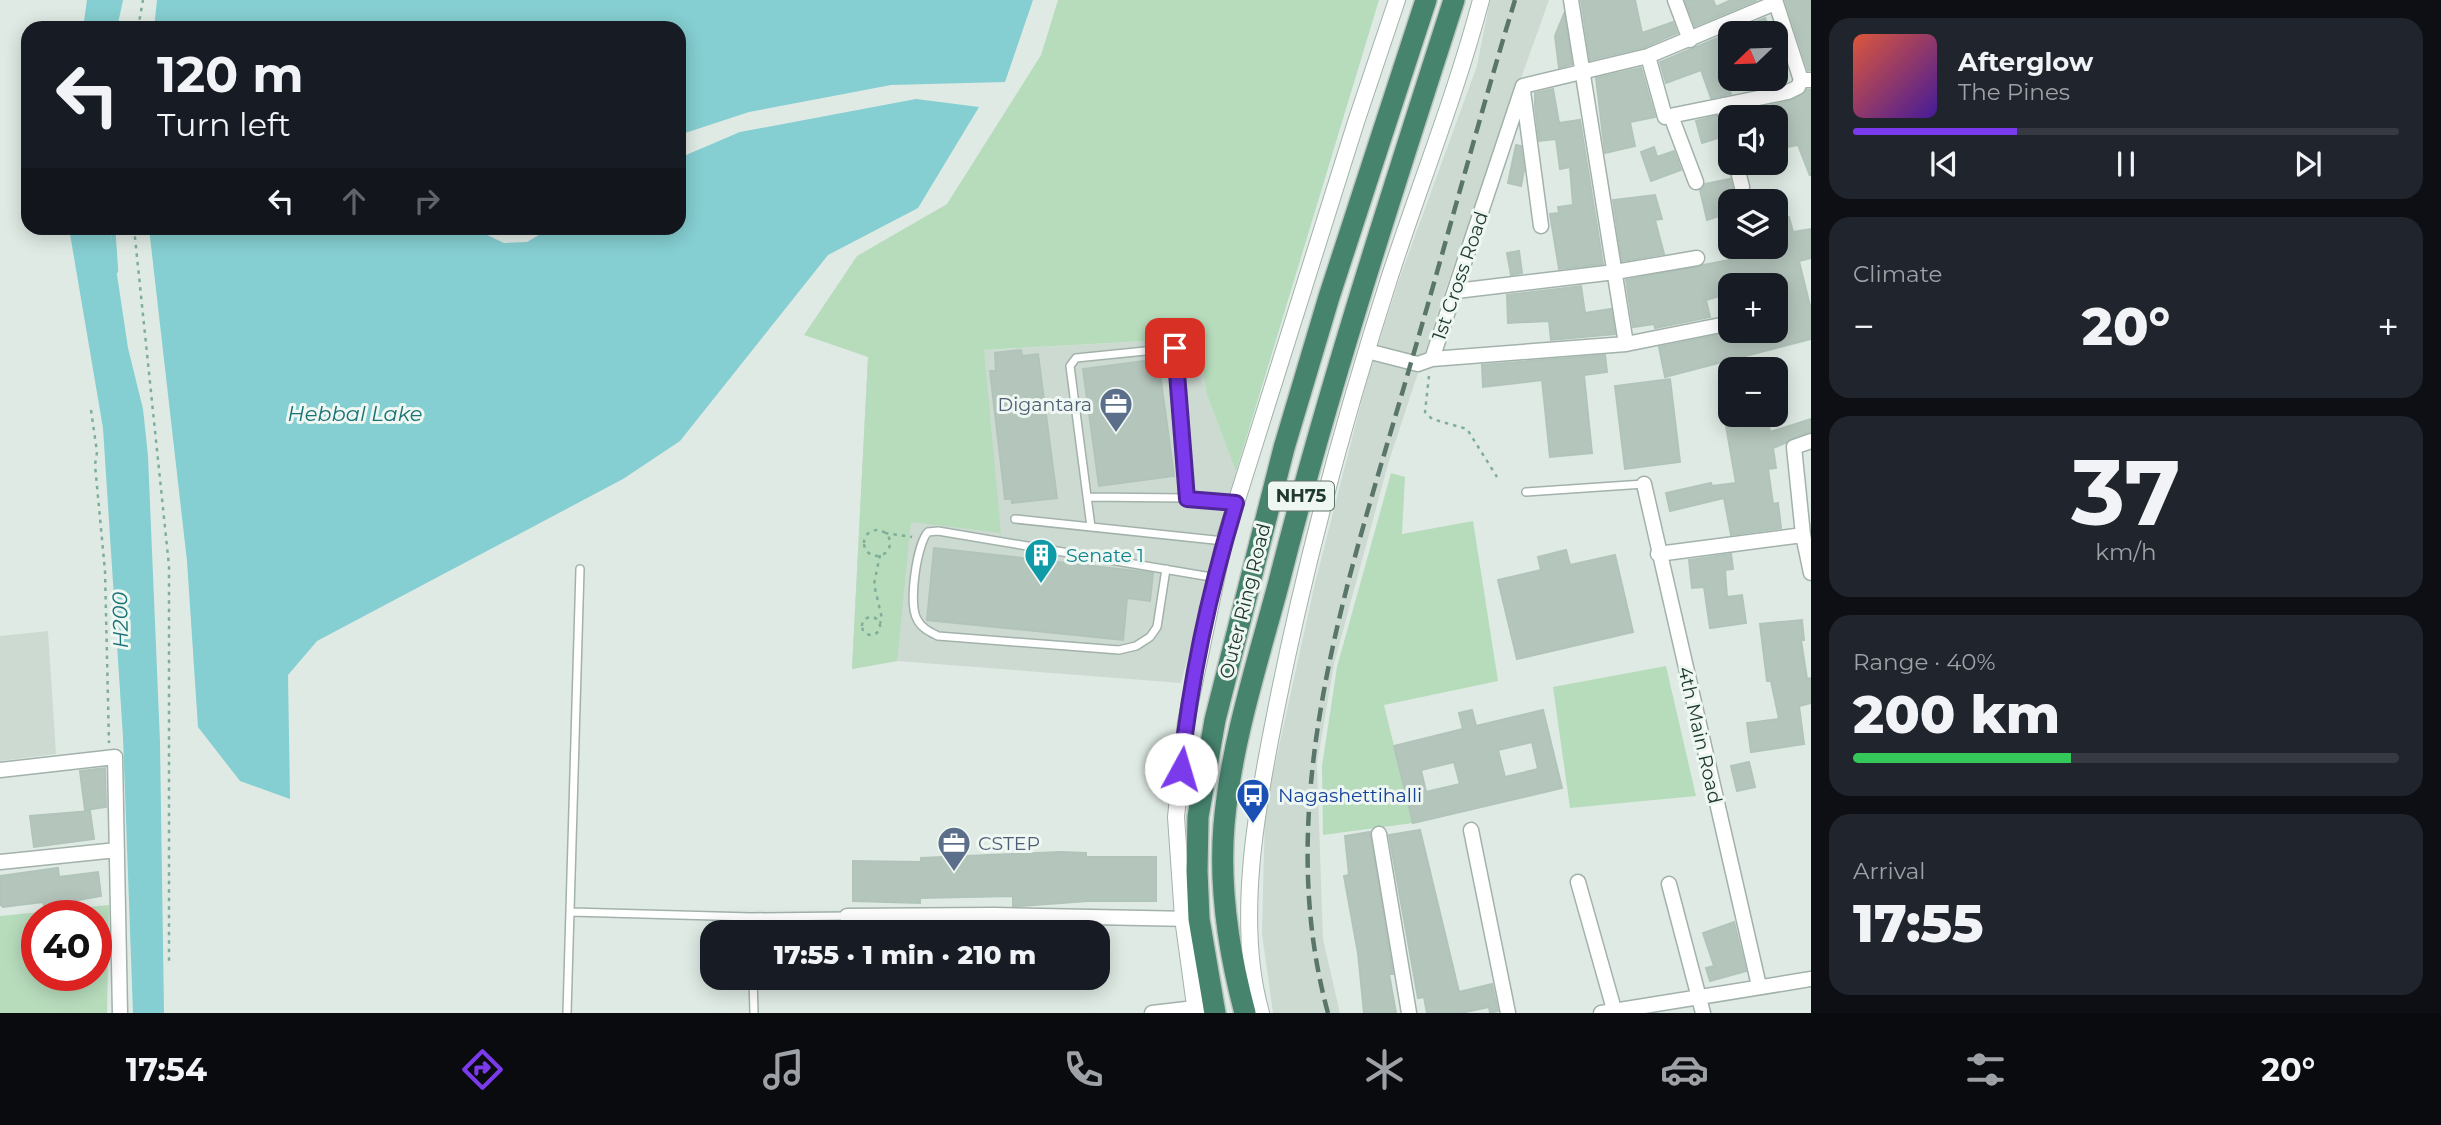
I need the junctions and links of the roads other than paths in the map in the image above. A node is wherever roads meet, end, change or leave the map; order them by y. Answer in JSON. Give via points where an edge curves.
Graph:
{"nodes":[{"id":1,"x":1397,"y":0,"type":"edge"},
{"id":2,"x":1426,"y":0,"type":"edge"},
{"id":3,"x":1454,"y":0,"type":"edge"},
{"id":4,"x":1481,"y":0,"type":"edge"},
{"id":5,"x":1571,"y":0,"type":"edge"},
{"id":6,"x":1675,"y":0,"type":"edge"},
{"id":7,"x":1775,"y":2,"type":"edge"},
{"id":8,"x":1690,"y":40,"type":"junction"},
{"id":9,"x":1648,"y":56,"type":"junction"},
{"id":10,"x":1585,"y":72,"type":"junction"},
{"id":11,"x":1806,"y":80,"type":"edge"},
{"id":12,"x":1523,"y":86,"type":"junction"},
{"id":13,"x":1723,"y":105,"type":"edge"},
{"id":14,"x":1718,"y":106,"type":"edge"},
{"id":15,"x":1671,"y":116,"type":"junction"},
{"id":16,"x":1740,"y":175,"type":"edge"},
{"id":17,"x":1696,"y":182,"type":"dead end"},
{"id":18,"x":1742,"y":187,"type":"dead end"},
{"id":19,"x":1541,"y":226,"type":"dead end"},
{"id":20,"x":1697,"y":258,"type":"dead end"},
{"id":21,"x":1615,"y":272,"type":"junction"},
{"id":22,"x":1455,"y":291,"type":"junction"},
{"id":23,"x":1718,"y":326,"type":"edge"},
{"id":24,"x":1626,"y":344,"type":"junction"},
{"id":25,"x":1367,"y":351,"type":"junction"},
{"id":26,"x":1432,"y":359,"type":"junction"},
{"id":27,"x":1811,"y":441,"type":"edge"},
{"id":28,"x":1644,"y":484,"type":"joint"},
{"id":29,"x":1526,"y":492,"type":"dead end"},
{"id":30,"x":1087,"y":497,"type":"junction"},
{"id":31,"x":1187,"y":499,"type":"junction"},
{"id":32,"x":1236,"y":503,"type":"junction"},
{"id":33,"x":1015,"y":519,"type":"dead end"},
{"id":34,"x":1091,"y":527,"type":"junction"},
{"id":35,"x":1803,"y":536,"type":"junction"},
{"id":36,"x":1224,"y":541,"type":"junction"},
{"id":37,"x":1658,"y":554,"type":"junction"},
{"id":38,"x":580,"y":569,"type":"dead end"},
{"id":39,"x":1166,"y":569,"type":"junction"},
{"id":40,"x":1811,"y":573,"type":"edge"},
{"id":41,"x":1216,"y":578,"type":"junction"},
{"id":42,"x":0,"y":769,"type":"edge"},
{"id":43,"x":1471,"y":830,"type":"dead end"},
{"id":44,"x":1379,"y":834,"type":"dead end"},
{"id":45,"x":117,"y":850,"type":"junction"},
{"id":46,"x":0,"y":862,"type":"edge"},
{"id":47,"x":1578,"y":882,"type":"dead end"},
{"id":48,"x":1669,"y":884,"type":"dead end"},
{"id":49,"x":571,"y":912,"type":"junction"},
{"id":50,"x":847,"y":916,"type":"joint"},
{"id":51,"x":751,"y":917,"type":"junction"},
{"id":52,"x":1191,"y":919,"type":"junction"},
{"id":53,"x":751,"y":920,"type":"edge"},
{"id":54,"x":1811,"y":979,"type":"edge"},
{"id":55,"x":1759,"y":986,"type":"junction"},
{"id":56,"x":753,"y":990,"type":"edge"},
{"id":57,"x":1702,"y":1006,"type":"edge"},
{"id":58,"x":1251,"y":1008,"type":"edge"},
{"id":59,"x":1202,"y":1011,"type":"edge"},
{"id":60,"x":1610,"y":1012,"type":"edge"},
{"id":61,"x":120,"y":1013,"type":"edge"},
{"id":62,"x":567,"y":1013,"type":"edge"},
{"id":63,"x":754,"y":1013,"type":"edge"},
{"id":64,"x":1152,"y":1013,"type":"edge"},
{"id":65,"x":1409,"y":1013,"type":"edge"},
{"id":66,"x":1508,"y":1013,"type":"edge"}],
"edges":[{"from":1,"to":32,"type":"street"},
{"from":2,"to":52,"type":"highway","name":"Outer Ring Road","number":"NH75","via":[[1297,405],[1215,720],[1198,817]]},
{"from":3,"to":58,"type":"highway","name":"Outer Ring Road","number":"NH75","via":[[1317,433],[1242,724],[1224,823],[1222,866],[1233,961]]},
{"from":4,"to":25,"type":"street"},
{"from":5,"to":10,"type":"street"},
{"from":6,"to":8,"type":"street"},
{"from":7,"to":8,"type":"street"},
{"from":7,"to":11,"type":"street"},
{"from":8,"to":9,"type":"street"},
{"from":9,"to":10,"type":"street"},
{"from":9,"to":15,"type":"street","via":[[1665,117]]},
{"from":10,"to":12,"type":"street"},
{"from":10,"to":21,"type":"street"},
{"from":11,"to":13,"type":"street","via":[[1788,92]]},
{"from":12,"to":19,"type":"street"},
{"from":12,"to":22,"type":"street","name":"1st Cross Road"},
{"from":14,"to":15,"type":"street"},
{"from":15,"to":17,"type":"street"},
{"from":16,"to":18,"type":"street"},
{"from":20,"to":21,"type":"street"},
{"from":21,"to":22,"type":"street"},
{"from":21,"to":24,"type":"street"},
{"from":22,"to":26,"type":"street","name":"1st Cross Road"},
{"from":23,"to":24,"type":"street","name":"1st Cross Road"},
{"from":24,"to":26,"type":"street","name":"1st Cross Road"},
{"from":25,"to":26,"type":"street","via":[[1418,364]]},
{"from":25,"to":58,"type":"street","via":[[1286,662],[1263,775],[1251,861]]},
{"from":27,"to":35,"type":"street","via":[[1794,447]]},
{"from":28,"to":29,"type":"lane"},
{"from":28,"to":37,"type":"street","name":"4th Main Road"},
{"from":30,"to":31,"type":"lane"},
{"from":30,"to":31,"type":"lane","via":[[1071,361],[1175,348]]},
{"from":30,"to":34,"type":"lane"},
{"from":31,"to":32,"type":"lane"},
{"from":32,"to":36,"type":"street"},
{"from":33,"to":34,"type":"lane"},
{"from":34,"to":36,"type":"lane"},
{"from":35,"to":37,"type":"street"},
{"from":35,"to":40,"type":"street"},
{"from":36,"to":41,"type":"street"},
{"from":37,"to":55,"type":"street","name":"4th Main Road"},
{"from":38,"to":49,"type":"lane"},
{"from":39,"to":39,"type":"lane","via":[[1157,627],[1136,646],[1119,650],[938,636],[916,618],[923,537],[928,531]]},
{"from":39,"to":41,"type":"lane"},
{"from":41,"to":52,"type":"street","via":[[1186,722],[1176,817]]},
{"from":42,"to":45,"type":"street","via":[[115,757]]},
{"from":43,"to":66,"type":"street"},
{"from":44,"to":65,"type":"street"},
{"from":45,"to":46,"type":"street"},
{"from":45,"to":61,"type":"street"},
{"from":47,"to":60,"type":"street"},
{"from":48,"to":57,"type":"street"},
{"from":49,"to":51,"type":"lane"},
{"from":49,"to":62,"type":"lane"},
{"from":50,"to":51,"type":"lane"},
{"from":50,"to":52,"type":"street"},
{"from":51,"to":53,"type":"lane"},
{"from":52,"to":59,"type":"highway","name":"Outer Ring Road","number":"NH75"},
{"from":54,"to":55,"type":"street"},
{"from":55,"to":57,"type":"street"},
{"from":56,"to":63,"type":"lane"},
{"from":57,"to":60,"type":"street"},
{"from":59,"to":64,"type":"street"}]}
